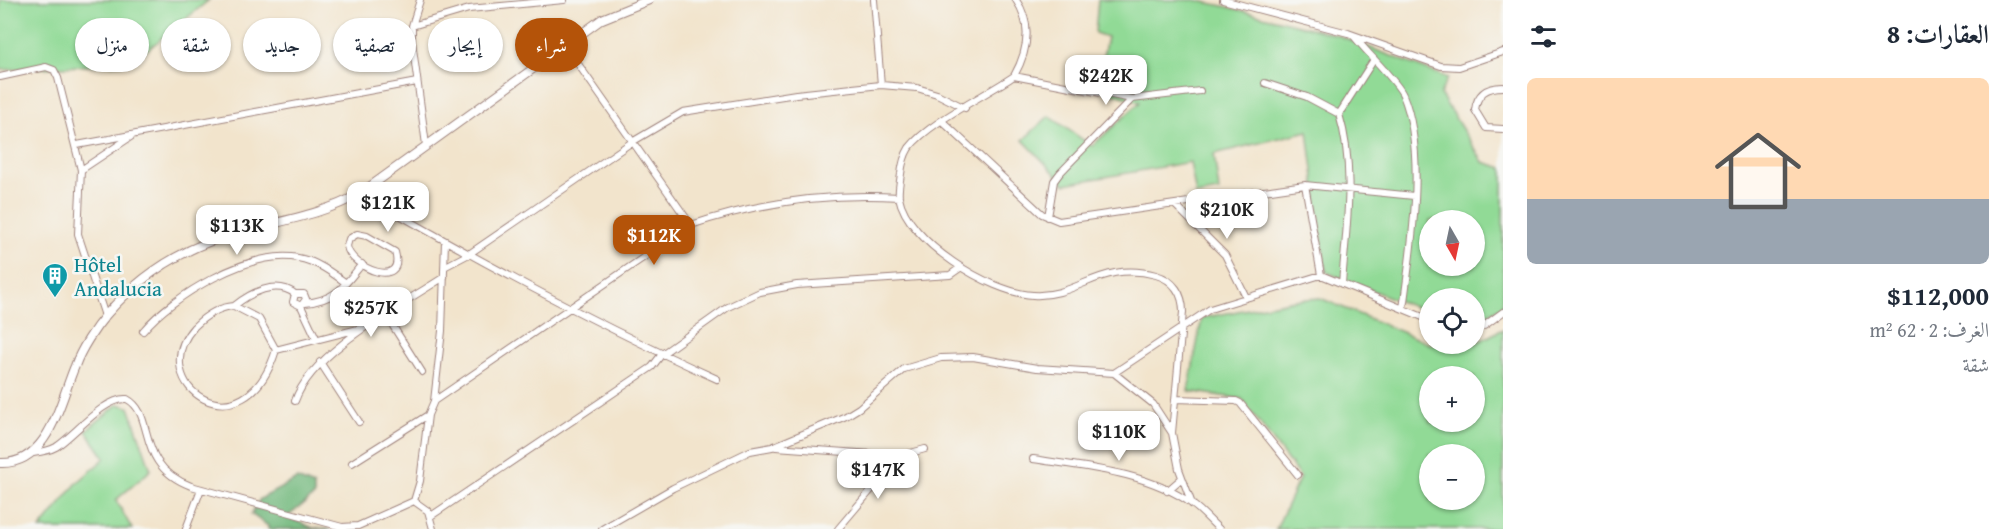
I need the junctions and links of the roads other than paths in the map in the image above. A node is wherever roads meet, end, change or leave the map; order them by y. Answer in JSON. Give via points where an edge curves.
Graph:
{"nodes":[{"id":1,"x":420,"y":0,"type":"edge"},
{"id":2,"x":469,"y":0,"type":"edge"},
{"id":3,"x":564,"y":0,"type":"edge"},
{"id":4,"x":649,"y":0,"type":"edge"},
{"id":5,"x":874,"y":0,"type":"edge"},
{"id":6,"x":1016,"y":0,"type":"edge"},
{"id":7,"x":1223,"y":0,"type":"edge"},
{"id":8,"x":516,"y":3,"type":"edge"},
{"id":9,"x":629,"y":3,"type":"edge"},
{"id":10,"x":470,"y":9,"type":"junction"},
{"id":11,"x":414,"y":18,"type":"edge"},
{"id":12,"x":416,"y":25,"type":"edge"},
{"id":13,"x":588,"y":28,"type":"edge"},
{"id":14,"x":1353,"y":35,"type":"junction"},
{"id":15,"x":1503,"y":52,"type":"edge"},
{"id":16,"x":1373,"y":61,"type":"junction"},
{"id":17,"x":416,"y":70,"type":"edge"},
{"id":18,"x":526,"y":72,"type":"edge"},
{"id":19,"x":583,"y":72,"type":"edge"},
{"id":20,"x":1014,"y":76,"type":"junction"},
{"id":21,"x":0,"y":77,"type":"edge"},
{"id":22,"x":417,"y":81,"type":"junction"},
{"id":23,"x":1265,"y":83,"type":"dead end"},
{"id":24,"x":881,"y":86,"type":"junction"},
{"id":25,"x":1503,"y":87,"type":"edge"},
{"id":26,"x":1200,"y":92,"type":"dead end"},
{"id":27,"x":1132,"y":99,"type":"junction"},
{"id":28,"x":965,"y":108,"type":"junction"},
{"id":29,"x":1339,"y":114,"type":"junction"},
{"id":30,"x":942,"y":122,"type":"junction"},
{"id":31,"x":1503,"y":129,"type":"edge"},
{"id":32,"x":135,"y":134,"type":"junction"},
{"id":33,"x":632,"y":142,"type":"junction"},
{"id":34,"x":426,"y":145,"type":"junction"},
{"id":35,"x":77,"y":146,"type":"junction"},
{"id":36,"x":81,"y":170,"type":"junction"},
{"id":37,"x":1305,"y":185,"type":"junction"},
{"id":38,"x":1350,"y":188,"type":"junction"},
{"id":39,"x":361,"y":193,"type":"junction"},
{"id":40,"x":1414,"y":196,"type":"junction"},
{"id":41,"x":899,"y":197,"type":"junction"},
{"id":42,"x":1176,"y":206,"type":"junction"},
{"id":43,"x":1048,"y":217,"type":"junction"},
{"id":44,"x":691,"y":225,"type":"junction"},
{"id":45,"x":445,"y":241,"type":"junction"},
{"id":46,"x":469,"y":254,"type":"junction"},
{"id":47,"x":362,"y":264,"type":"junction"},
{"id":48,"x":446,"y":266,"type":"junction"},
{"id":49,"x":960,"y":268,"type":"junction"},
{"id":50,"x":1321,"y":275,"type":"junction"},
{"id":51,"x":444,"y":277,"type":"junction"},
{"id":52,"x":346,"y":283,"type":"junction"},
{"id":53,"x":1342,"y":284,"type":"junction"},
{"id":54,"x":1246,"y":297,"type":"junction"},
{"id":55,"x":303,"y":304,"type":"junction"},
{"id":56,"x":234,"y":306,"type":"junction"},
{"id":57,"x":571,"y":308,"type":"junction"},
{"id":58,"x":1403,"y":309,"type":"junction"},
{"id":59,"x":1503,"y":312,"type":"edge"},
{"id":60,"x":386,"y":315,"type":"junction"},
{"id":61,"x":105,"y":316,"type":"junction"},
{"id":62,"x":1419,"y":316,"type":"edge"},
{"id":63,"x":1485,"y":325,"type":"edge"},
{"id":64,"x":1181,"y":326,"type":"junction"},
{"id":65,"x":366,"y":327,"type":"junction"},
{"id":66,"x":143,"y":331,"type":"dead end"},
{"id":67,"x":316,"y":338,"type":"junction"},
{"id":68,"x":276,"y":350,"type":"junction"},
{"id":69,"x":662,"y":354,"type":"junction"},
{"id":70,"x":320,"y":362,"type":"junction"},
{"id":71,"x":422,"y":372,"type":"dead end"},
{"id":72,"x":1114,"y":373,"type":"junction"},
{"id":73,"x":717,"y":379,"type":"dead end"},
{"id":74,"x":1176,"y":399,"type":"junction"},
{"id":75,"x":295,"y":401,"type":"dead end"},
{"id":76,"x":434,"y":401,"type":"junction"},
{"id":77,"x":428,"y":415,"type":"junction"},
{"id":78,"x":359,"y":423,"type":"dead end"},
{"id":79,"x":1172,"y":434,"type":"junction"},
{"id":80,"x":772,"y":447,"type":"junction"},
{"id":81,"x":925,"y":449,"type":"dead end"},
{"id":82,"x":33,"y":453,"type":"junction"},
{"id":83,"x":900,"y":456,"type":"junction"},
{"id":84,"x":1033,"y":459,"type":"dead end"},
{"id":85,"x":0,"y":463,"type":"edge"},
{"id":86,"x":352,"y":463,"type":"dead end"},
{"id":87,"x":1298,"y":475,"type":"dead end"},
{"id":88,"x":1182,"y":478,"type":"junction"},
{"id":89,"x":201,"y":489,"type":"junction"},
{"id":90,"x":1167,"y":491,"type":"junction"},
{"id":91,"x":414,"y":501,"type":"junction"},
{"id":92,"x":1192,"y":504,"type":"junction"},
{"id":93,"x":431,"y":516,"type":"junction"},
{"id":94,"x":186,"y":529,"type":"edge"},
{"id":95,"x":433,"y":529,"type":"edge"},
{"id":96,"x":602,"y":529,"type":"edge"},
{"id":97,"x":838,"y":529,"type":"edge"},
{"id":98,"x":1219,"y":529,"type":"edge"}],
"edges":[{"from":1,"to":11,"type":"street"},
{"from":2,"to":10,"type":"street"},
{"from":3,"to":8,"type":"street"},
{"from":4,"to":9,"type":"main road"},
{"from":5,"to":24,"type":"street"},
{"from":6,"to":20,"type":"street","via":[[1026,22],[1027,41]]},
{"from":7,"to":14,"type":"street"},
{"from":8,"to":10,"type":"street"},
{"from":9,"to":13,"type":"main road"},
{"from":10,"to":12,"type":"street"},
{"from":14,"to":15,"type":"street","via":[[1450,68]]},
{"from":14,"to":16,"type":"street"},
{"from":16,"to":29,"type":"street"},
{"from":16,"to":40,"type":"street","via":[[1402,93],[1413,143]]},
{"from":17,"to":22,"type":"street"},
{"from":18,"to":34,"type":"main road"},
{"from":19,"to":33,"type":"street"},
{"from":20,"to":27,"type":"street"},
{"from":20,"to":28,"type":"street"},
{"from":21,"to":35,"type":"street","via":[[46,67],[54,70]]},
{"from":22,"to":32,"type":"street"},
{"from":22,"to":34,"type":"street"},
{"from":23,"to":29,"type":"street","via":[[1307,97]]},
{"from":24,"to":28,"type":"street","via":[[917,88]]},
{"from":24,"to":33,"type":"street","via":[[700,107],[668,119]]},
{"from":25,"to":31,"type":"street","via":[[1479,95],[1475,110],[1486,128]]},
{"from":26,"to":27,"type":"street"},
{"from":27,"to":43,"type":"street","via":[[1060,172],[1054,181]]},
{"from":28,"to":30,"type":"street"},
{"from":29,"to":38,"type":"street","via":[[1348,143]]},
{"from":30,"to":41,"type":"street","via":[[908,150]]},
{"from":30,"to":43,"type":"street"},
{"from":32,"to":35,"type":"street"},
{"from":32,"to":36,"type":"street"},
{"from":33,"to":44,"type":"street"},
{"from":33,"to":46,"type":"street"},
{"from":34,"to":39,"type":"main road"},
{"from":35,"to":36,"type":"street"},
{"from":36,"to":61,"type":"street","via":[[78,234]]},
{"from":37,"to":38,"type":"street"},
{"from":37,"to":42,"type":"street"},
{"from":37,"to":50,"type":"street"},
{"from":38,"to":40,"type":"street"},
{"from":38,"to":53,"type":"street"},
{"from":39,"to":45,"type":"street"},
{"from":39,"to":61,"type":"main road","via":[[320,213],[223,237],[184,254],[158,267]]},
{"from":40,"to":58,"type":"street"},
{"from":41,"to":44,"type":"street","via":[[858,195],[794,200],[728,212]]},
{"from":41,"to":49,"type":"street","via":[[911,222]]},
{"from":42,"to":43,"type":"street","via":[[1065,222]]},
{"from":42,"to":54,"type":"street","via":[[1225,255]]},
{"from":44,"to":57,"type":"street"},
{"from":45,"to":46,"type":"street"},
{"from":45,"to":48,"type":"street"},
{"from":46,"to":48,"type":"street"},
{"from":46,"to":57,"type":"street"},
{"from":47,"to":47,"type":"street","via":[[379,274],[387,273],[395,265],[396,255],[392,249],[357,234],[349,239],[347,250]]},
{"from":47,"to":52,"type":"street"},
{"from":48,"to":51,"type":"street"},
{"from":49,"to":64,"type":"street","via":[[1031,296],[1058,292],[1115,271],[1155,275],[1178,290],[1183,300]]},
{"from":49,"to":69,"type":"street","via":[[950,275],[796,285],[759,292],[728,307]]},
{"from":50,"to":53,"type":"street"},
{"from":50,"to":54,"type":"street"},
{"from":51,"to":60,"type":"street"},
{"from":51,"to":76,"type":"street"},
{"from":52,"to":55,"type":"street","via":[[327,299]]},
{"from":52,"to":66,"type":"street","via":[[324,267],[295,257],[255,262],[222,274],[168,306]]},
{"from":53,"to":58,"type":"street"},
{"from":54,"to":64,"type":"street","via":[[1210,309]]},
{"from":55,"to":56,"type":"street","via":[[304,294],[272,288],[250,294]]},
{"from":55,"to":67,"type":"street"},
{"from":56,"to":68,"type":"street","via":[[259,319]]},
{"from":56,"to":68,"type":"street","via":[[217,309],[200,321],[185,340],[181,370],[195,394],[212,402],[240,400],[263,382]]},
{"from":57,"to":69,"type":"street"},
{"from":57,"to":76,"type":"street"},
{"from":58,"to":62,"type":"street"},
{"from":59,"to":63,"type":"street"},
{"from":60,"to":65,"type":"street"},
{"from":60,"to":71,"type":"street"},
{"from":61,"to":82,"type":"main road","via":[[76,363],[48,431]]},
{"from":64,"to":72,"type":"street"},
{"from":64,"to":74,"type":"street"},
{"from":65,"to":67,"type":"street"},
{"from":65,"to":70,"type":"street"},
{"from":67,"to":68,"type":"street"},
{"from":69,"to":73,"type":"street"},
{"from":69,"to":93,"type":"street","via":[[652,367]]},
{"from":70,"to":75,"type":"street","via":[[300,387]]},
{"from":70,"to":78,"type":"street"},
{"from":72,"to":79,"type":"street","via":[[1153,404]]},
{"from":72,"to":80,"type":"street","via":[[1037,368],[973,357],[926,361],[904,369],[859,408]]},
{"from":74,"to":79,"type":"street"},
{"from":74,"to":87,"type":"street","via":[[1240,403]]},
{"from":76,"to":77,"type":"street"},
{"from":77,"to":86,"type":"street"},
{"from":77,"to":91,"type":"street"},
{"from":79,"to":88,"type":"street"},
{"from":80,"to":83,"type":"street"},
{"from":80,"to":96,"type":"street","via":[[750,451]]},
{"from":81,"to":83,"type":"street"},
{"from":82,"to":85,"type":"main road","via":[[14,462]]},
{"from":82,"to":89,"type":"street","via":[[56,447],[80,425],[118,400],[127,399],[137,408],[150,449],[163,471]]},
{"from":83,"to":97,"type":"street"},
{"from":84,"to":90,"type":"street","via":[[1120,474]]},
{"from":88,"to":90,"type":"street"},
{"from":88,"to":92,"type":"street"},
{"from":89,"to":91,"type":"street","via":[[342,527],[358,526]]},
{"from":89,"to":94,"type":"street"},
{"from":90,"to":92,"type":"street"},
{"from":91,"to":93,"type":"street"},
{"from":92,"to":98,"type":"street"},
{"from":93,"to":95,"type":"street"}]}
